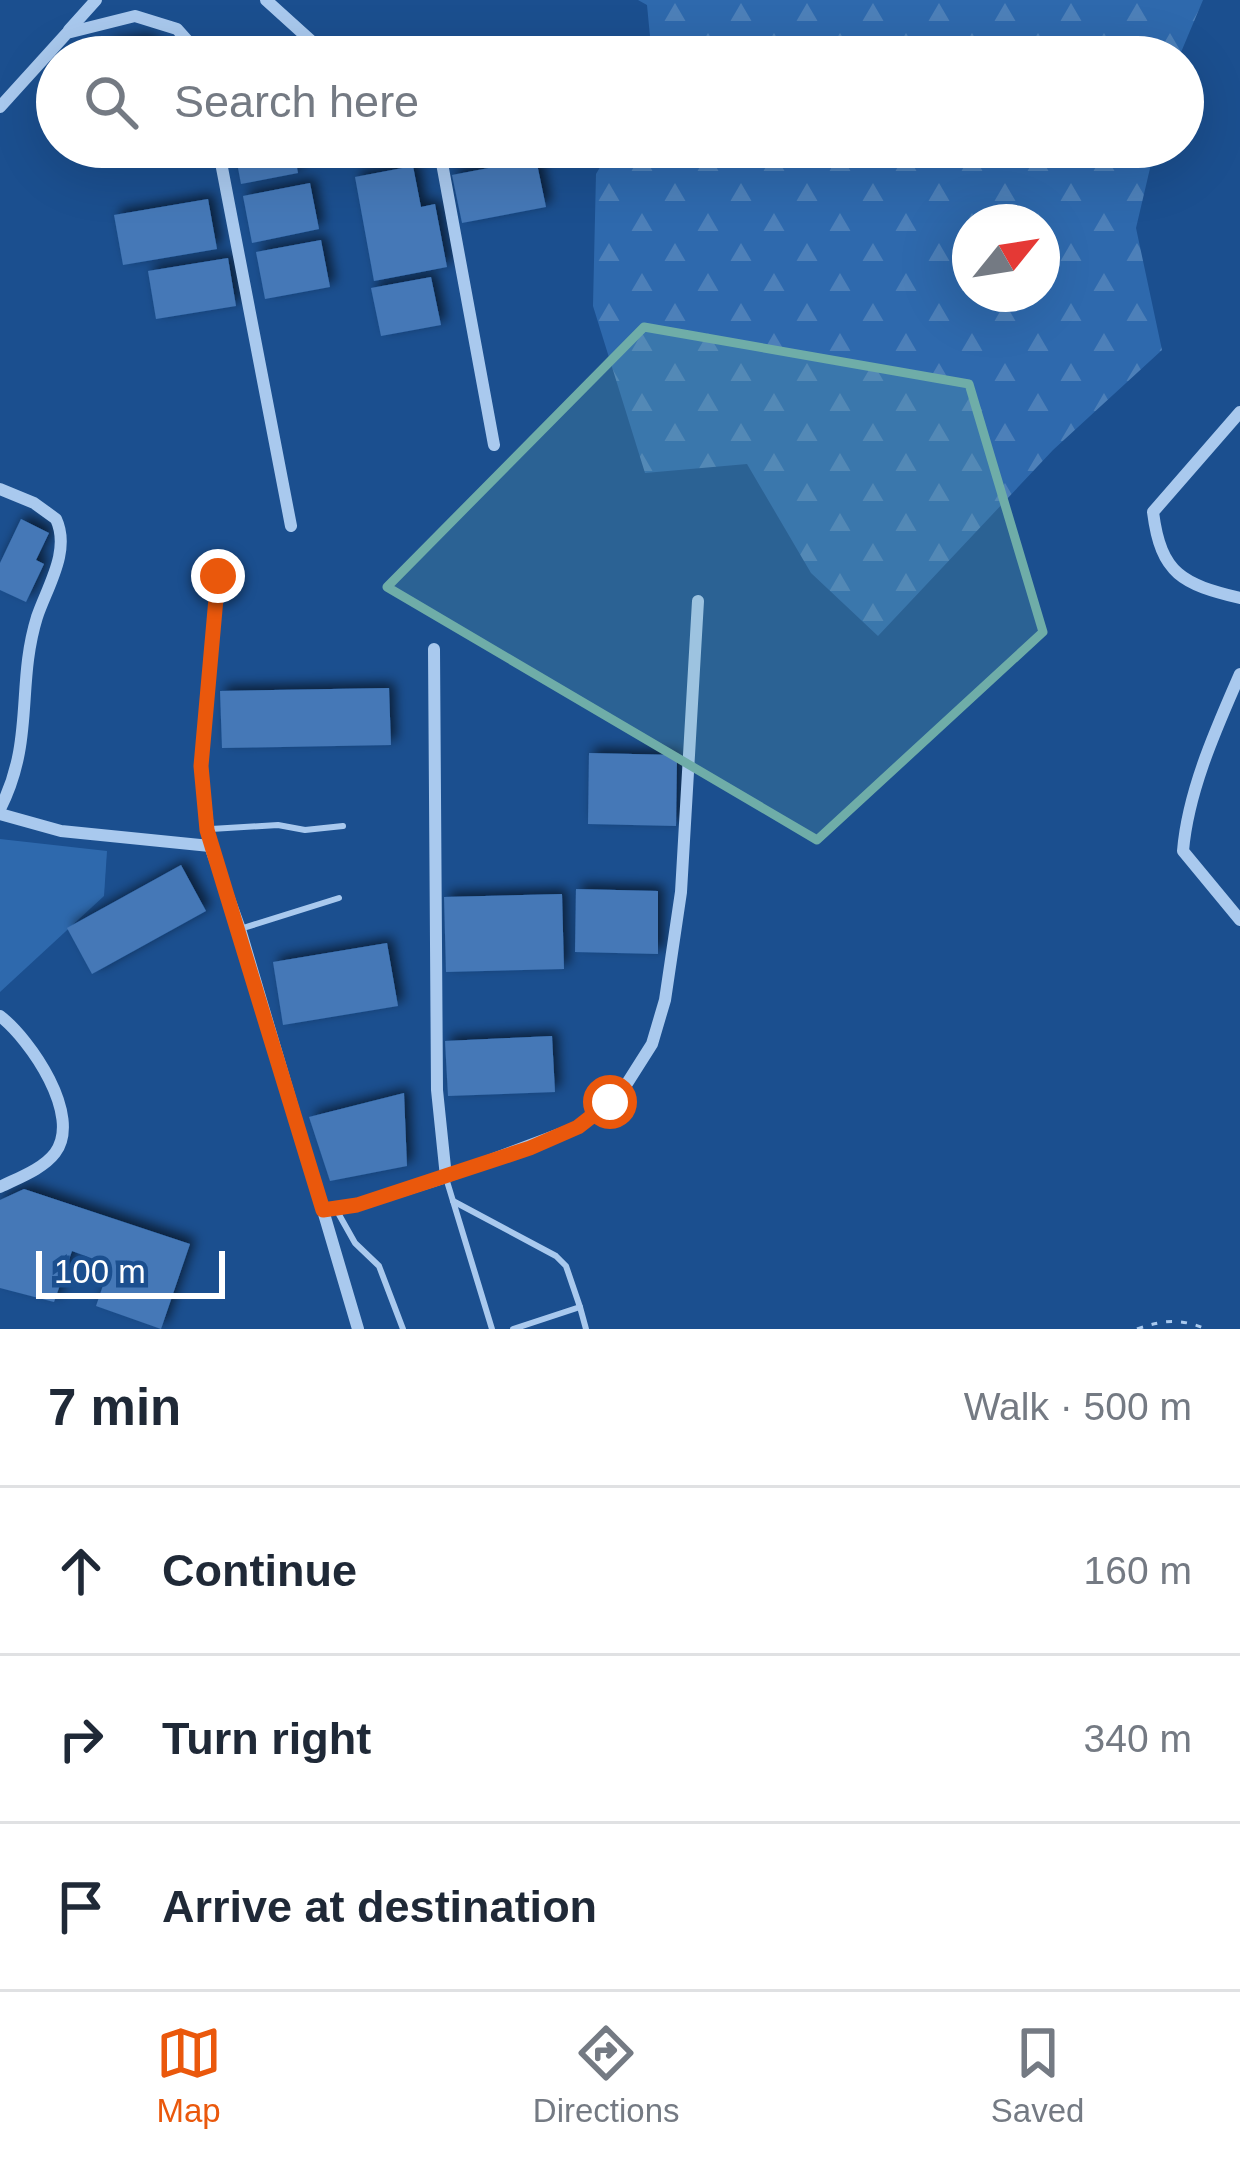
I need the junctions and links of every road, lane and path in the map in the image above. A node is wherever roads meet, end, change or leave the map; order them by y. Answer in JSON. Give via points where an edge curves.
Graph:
{"nodes":[{"id":1,"x":96,"y":0,"type":"edge"},
{"id":2,"x":266,"y":0,"type":"edge"},
{"id":3,"x":67,"y":33,"type":"junction"},
{"id":4,"x":64,"y":36,"type":"edge"},
{"id":5,"x":183,"y":36,"type":"edge"},
{"id":6,"x":306,"y":36,"type":"edge"},
{"id":7,"x":36,"y":67,"type":"edge"},
{"id":8,"x":0,"y":107,"type":"edge"},
{"id":9,"x":222,"y":168,"type":"edge"},
{"id":10,"x":443,"y":168,"type":"edge"},
{"id":11,"x":1240,"y":412,"type":"edge"},
{"id":12,"x":494,"y":445,"type":"dead end"},
{"id":13,"x":0,"y":488,"type":"edge"},
{"id":14,"x":290,"y":526,"type":"dead end"},
{"id":15,"x":218,"y":576,"type":"dead end"},
{"id":16,"x":1240,"y":598,"type":"edge"},
{"id":17,"x":698,"y":601,"type":"dead end"},
{"id":18,"x":434,"y":649,"type":"dead end"},
{"id":19,"x":1240,"y":674,"type":"edge"},
{"id":20,"x":0,"y":812,"type":"edge"},
{"id":21,"x":343,"y":826,"type":"dead end"},
{"id":22,"x":207,"y":830,"type":"junction"},
{"id":23,"x":210,"y":846,"type":"junction"},
{"id":24,"x":339,"y":898,"type":"dead end"},
{"id":25,"x":1240,"y":920,"type":"edge"},
{"id":26,"x":240,"y":929,"type":"junction"},
{"id":27,"x":0,"y":1016,"type":"edge"},
{"id":28,"x":446,"y":1177,"type":"junction"},
{"id":29,"x":0,"y":1187,"type":"edge"},
{"id":30,"x":453,"y":1201,"type":"junction"},
{"id":31,"x":330,"y":1210,"type":"junction"},
{"id":32,"x":580,"y":1307,"type":"junction"},
{"id":33,"x":358,"y":1329,"type":"edge"},
{"id":34,"x":404,"y":1329,"type":"edge"},
{"id":35,"x":493,"y":1329,"type":"edge"},
{"id":36,"x":513,"y":1329,"type":"edge"},
{"id":37,"x":586,"y":1329,"type":"edge"},
{"id":38,"x":1137,"y":1329,"type":"edge"},
{"id":39,"x":1206,"y":1329,"type":"edge"}],
"edges":[{"from":1,"to":3,"type":"street"},
{"from":2,"to":6,"type":"street"},
{"from":3,"to":4,"type":"street"},
{"from":3,"to":5,"type":"street","via":[[135,16]]},
{"from":7,"to":8,"type":"street"},
{"from":9,"to":14,"type":"street"},
{"from":10,"to":12,"type":"street"},
{"from":11,"to":16,"type":"street","via":[[1154,512],[1157,541],[1180,576]]},
{"from":13,"to":20,"type":"street","via":[[56,519],[62,541],[29,648],[20,760]]},
{"from":15,"to":22,"type":"street","via":[[201,766]]},
{"from":17,"to":28,"type":"street","via":[[681,892],[652,1044],[626,1085],[578,1127]]},
{"from":18,"to":28,"type":"street","via":[[437,1090]]},
{"from":19,"to":25,"type":"street","via":[[1185,824],[1183,850]]},
{"from":20,"to":23,"type":"street","via":[[61,831]]},
{"from":21,"to":22,"type":"lane"},
{"from":22,"to":23,"type":"street"},
{"from":23,"to":26,"type":"street"},
{"from":24,"to":26,"type":"lane"},
{"from":26,"to":31,"type":"street"},
{"from":27,"to":29,"type":"street","via":[[27,1043],[65,1122],[52,1157]]},
{"from":28,"to":30,"type":"lane"},
{"from":28,"to":31,"type":"street"},
{"from":30,"to":32,"type":"lane","via":[[556,1256]]},
{"from":30,"to":35,"type":"lane"},
{"from":31,"to":33,"type":"street"},
{"from":31,"to":34,"type":"lane","via":[[379,1266]]},
{"from":32,"to":36,"type":"lane"},
{"from":32,"to":37,"type":"lane"},
{"from":38,"to":39,"type":"path","via":[[1185,1320]]}]}
